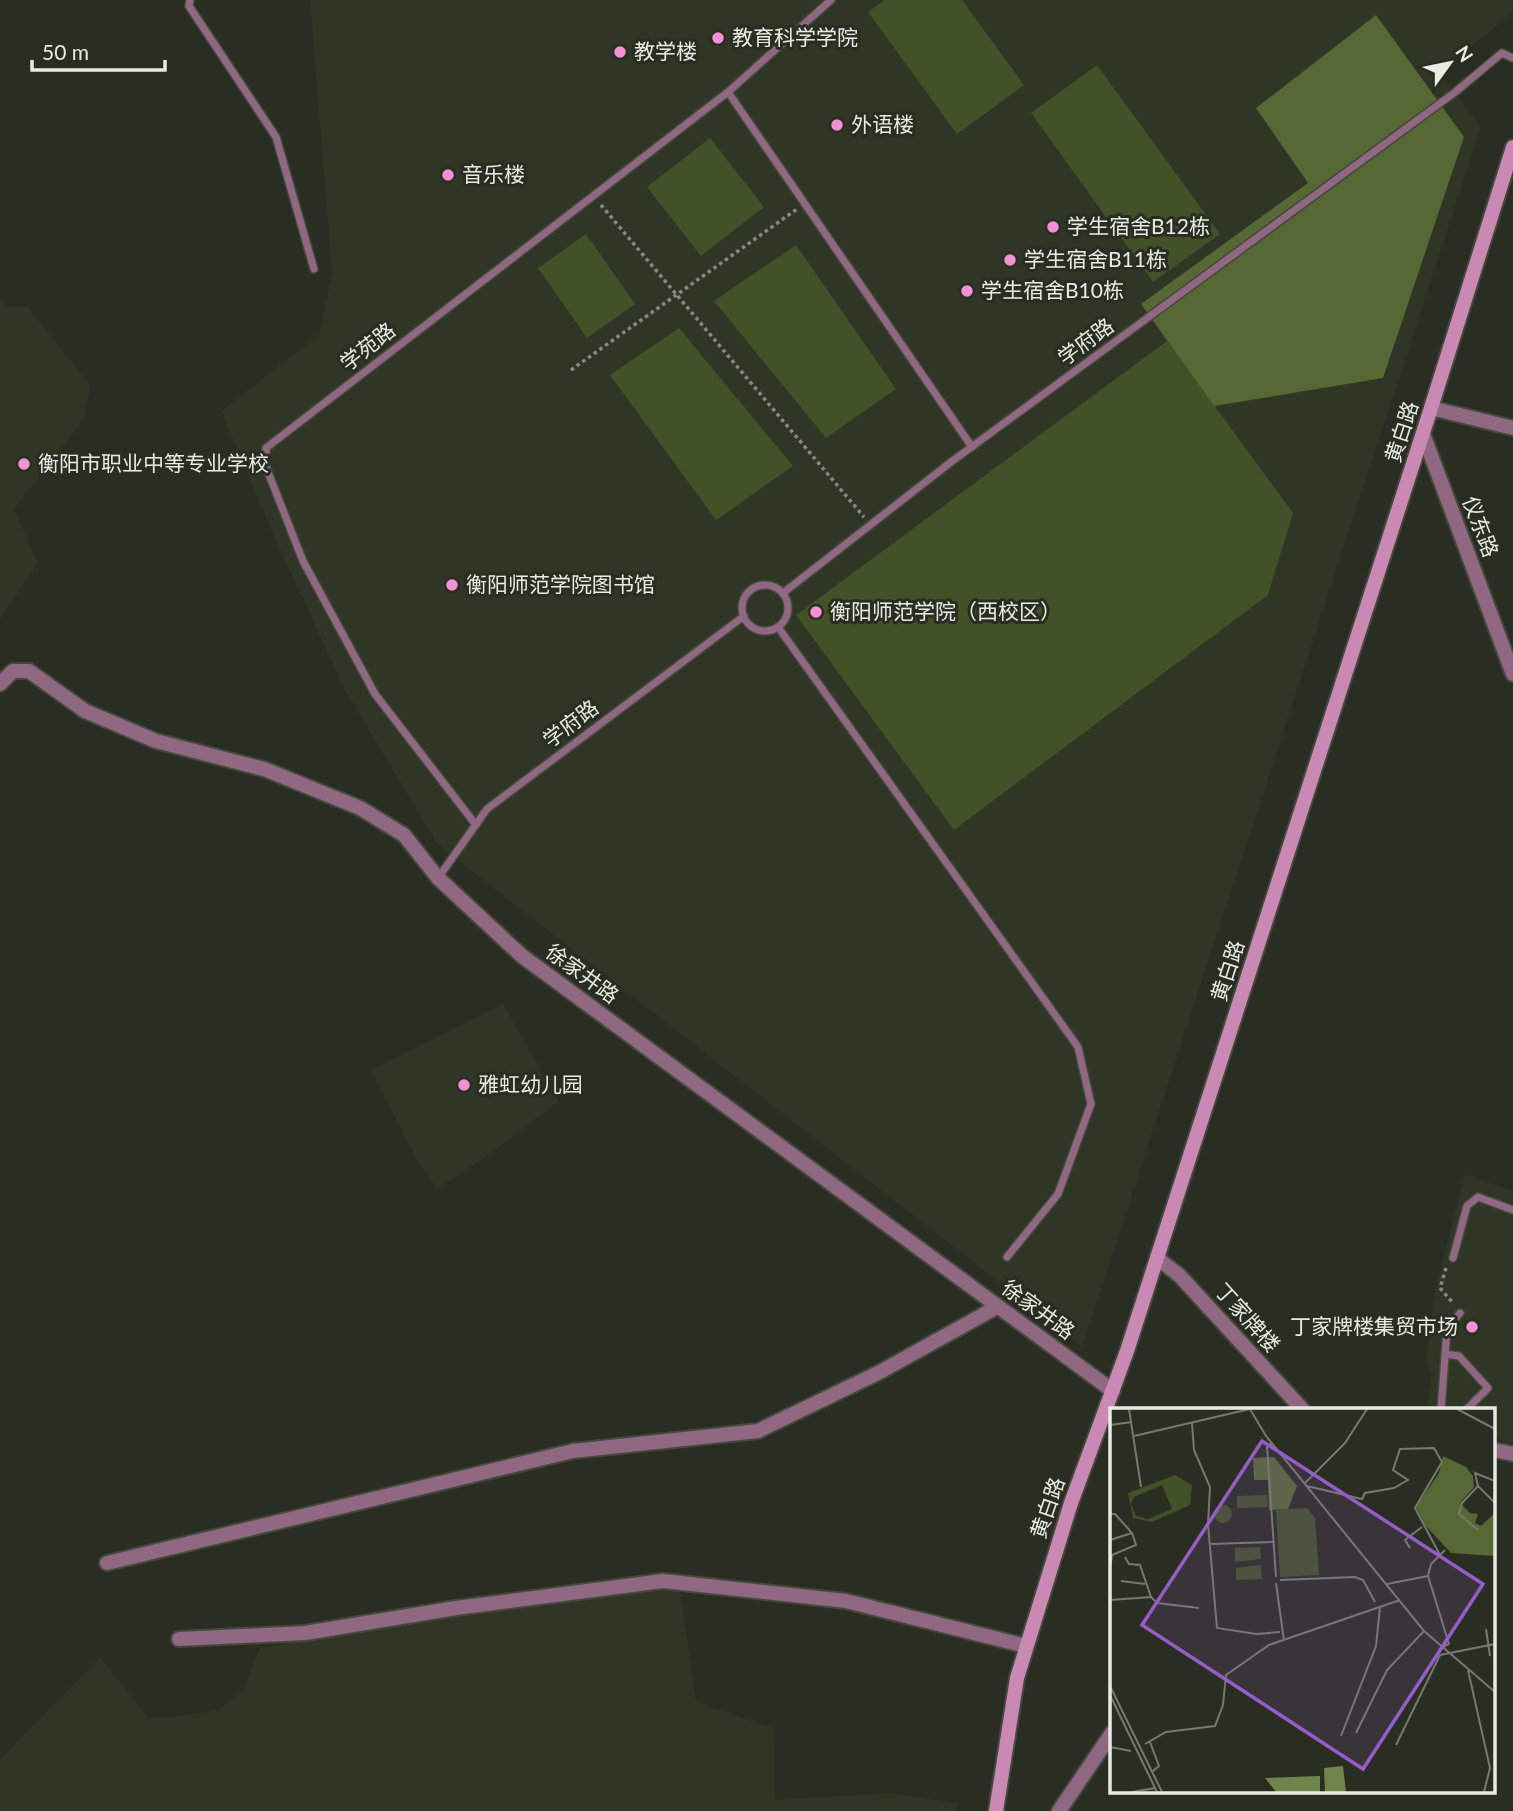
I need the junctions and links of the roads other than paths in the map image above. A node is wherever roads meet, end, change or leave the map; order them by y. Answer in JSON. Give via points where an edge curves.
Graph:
{"nodes":[{"id":1,"x":190,"y":0,"type":"edge"},
{"id":2,"x":831,"y":0,"type":"edge"},
{"id":3,"x":1513,"y":58,"type":"edge"},
{"id":4,"x":727,"y":92,"type":"junction"},
{"id":5,"x":1513,"y":147,"type":"edge"},
{"id":6,"x":314,"y":269,"type":"dead end"},
{"id":7,"x":1431,"y":408,"type":"junction"},
{"id":8,"x":1513,"y":428,"type":"edge"},
{"id":9,"x":1423,"y":434,"type":"junction"},
{"id":10,"x":972,"y":447,"type":"junction"},
{"id":11,"x":783,"y":593,"type":"junction"},
{"id":12,"x":744,"y":616,"type":"junction"},
{"id":13,"x":778,"y":627,"type":"junction"},
{"id":14,"x":1513,"y":674,"type":"edge"},
{"id":15,"x":0,"y":684,"type":"edge"},
{"id":16,"x":477,"y":825,"type":"junction"},
{"id":17,"x":438,"y":878,"type":"junction"},
{"id":18,"x":1513,"y":1209,"type":"edge"},
{"id":19,"x":1007,"y":1257,"type":"dead end"},
{"id":20,"x":1157,"y":1258,"type":"junction"},
{"id":21,"x":1453,"y":1258,"type":"road end"},
{"id":22,"x":997,"y":1307,"type":"junction"},
{"id":23,"x":1461,"y":1313,"type":"road end"},
{"id":24,"x":1445,"y":1354,"type":"junction"},
{"id":25,"x":1112,"y":1391,"type":"junction"},
{"id":26,"x":1301,"y":1408,"type":"edge"},
{"id":27,"x":1441,"y":1408,"type":"edge"},
{"id":28,"x":1468,"y":1408,"type":"edge"},
{"id":29,"x":107,"y":1563,"type":"dead end"},
{"id":30,"x":179,"y":1639,"type":"dead end"},
{"id":31,"x":1026,"y":1646,"type":"junction"},
{"id":32,"x":1110,"y":1736,"type":"edge"},
{"id":33,"x":996,"y":1811,"type":"edge"},
{"id":34,"x":1059,"y":1811,"type":"edge"}],
"edges":[{"from":1,"to":6,"type":"lane","via":[[189,6],[276,137]]},
{"from":2,"to":4,"type":"lane","name":"学苑路"},
{"from":3,"to":10,"type":"lane","name":"学府路","via":[[1502,53]]},
{"from":4,"to":10,"type":"lane"},
{"from":4,"to":16,"type":"lane","name":"学苑路","via":[[266,448],[266,467],[303,561],[368,682]]},
{"from":5,"to":7,"type":"main road","name":"黄白路"},
{"from":7,"to":8,"type":"street"},
{"from":7,"to":9,"type":"main road","name":"黄白路"},
{"from":9,"to":14,"type":"street","name":"仪东路"},
{"from":9,"to":20,"type":"main road","name":"黄白路"},
{"from":10,"to":11,"type":"lane","name":"学府路"},
{"from":11,"to":12,"type":"lane","via":[[768,585],[751,589],[742,606]]},
{"from":11,"to":13,"type":"lane","via":[[787,615]]},
{"from":12,"to":13,"type":"lane","via":[[758,629]]},
{"from":12,"to":16,"type":"lane","name":"学府路","via":[[487,809]]},
{"from":13,"to":19,"type":"lane","via":[[1078,1047],[1091,1104],[1058,1194]]},
{"from":15,"to":17,"type":"street","name":"徐家井路","via":[[13,671],[29,671],[85,711],[156,741],[264,769],[360,808],[404,835]]},
{"from":16,"to":17,"type":"lane","name":"学府路"},
{"from":17,"to":22,"type":"street","name":"徐家井路","via":[[522,956]]},
{"from":18,"to":21,"type":"lane","via":[[1478,1197],[1466,1206]]},
{"from":20,"to":25,"type":"main road","name":"黄白路"},
{"from":20,"to":26,"type":"street","name":"丁家牌楼","via":[[1179,1275]]},
{"from":22,"to":25,"type":"street","name":"徐家井路"},
{"from":22,"to":29,"type":"street","via":[[878,1373],[758,1431],[573,1451]]},
{"from":23,"to":24,"type":"lane","via":[[1447,1329]]},
{"from":24,"to":27,"type":"lane"},
{"from":24,"to":28,"type":"lane","via":[[1459,1356],[1488,1388]]},
{"from":25,"to":31,"type":"main road","name":"黄白路"},
{"from":30,"to":31,"type":"street","via":[[305,1633],[663,1581],[846,1601]]},
{"from":31,"to":33,"type":"main road","name":"黄白路"},
{"from":32,"to":34,"type":"street"}]}
